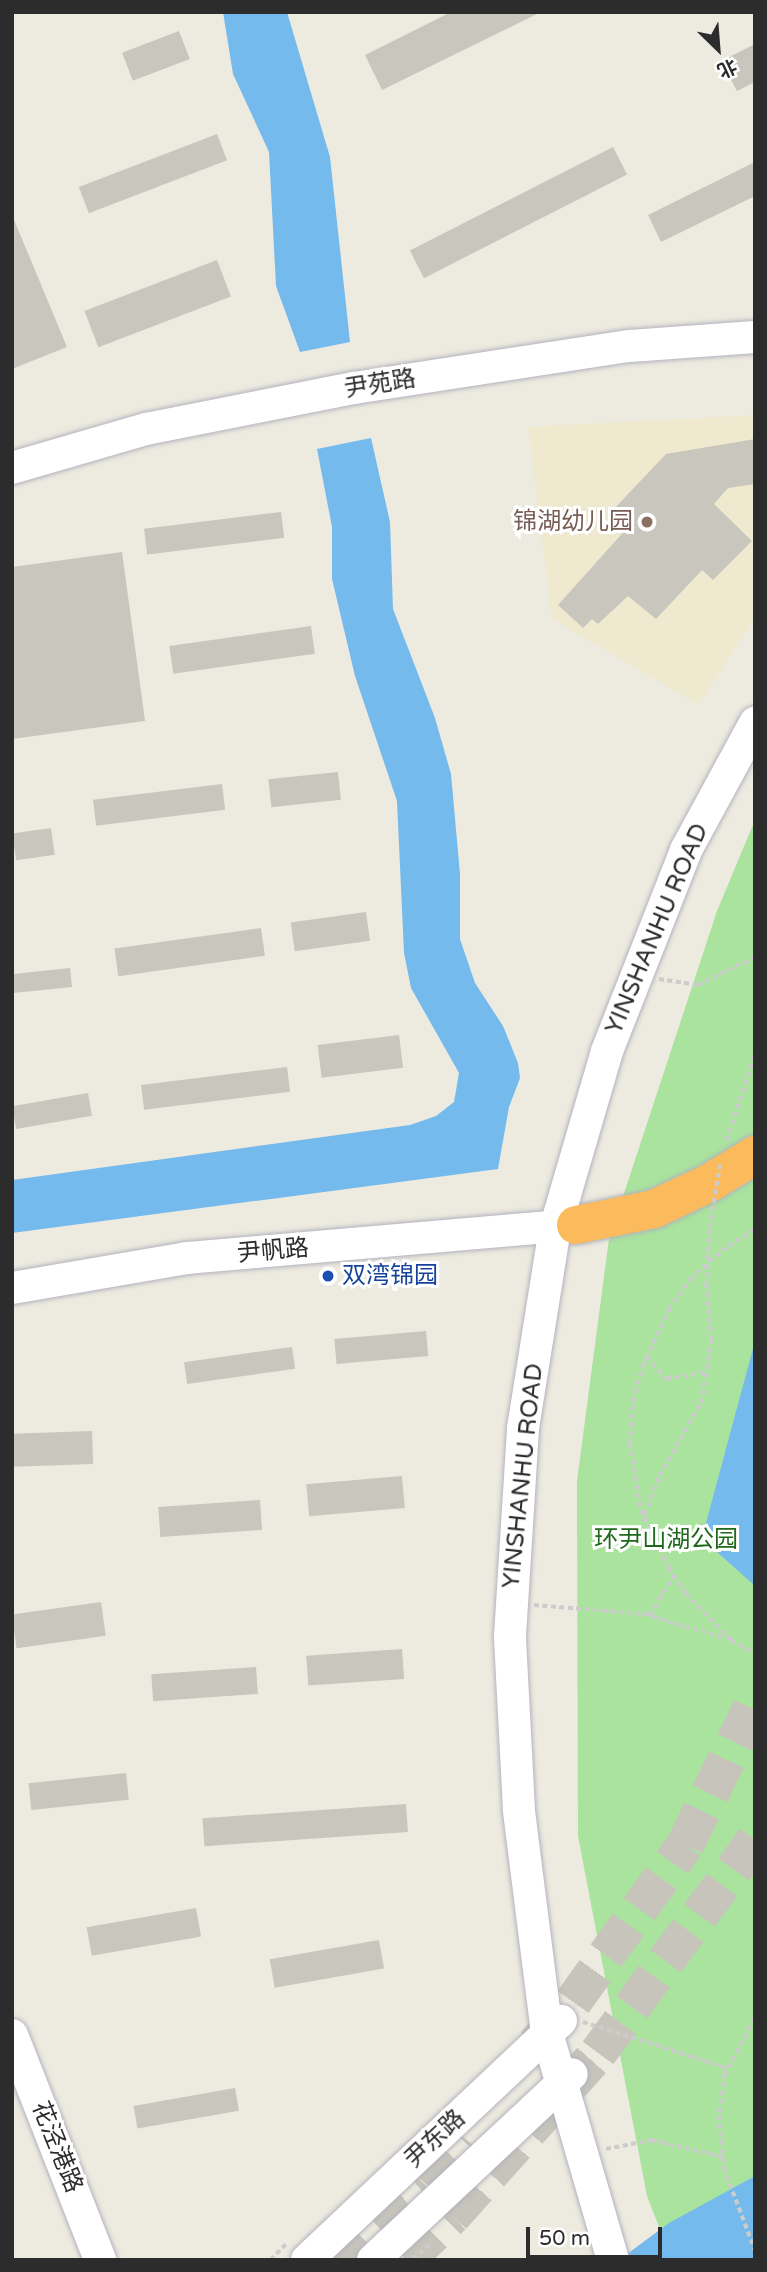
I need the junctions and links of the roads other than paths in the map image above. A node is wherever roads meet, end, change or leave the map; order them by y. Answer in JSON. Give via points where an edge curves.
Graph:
{"nodes":[{"id":1,"x":755,"y":337,"type":"edge"},
{"id":2,"x":12,"y":468,"type":"edge"},
{"id":3,"x":755,"y":723,"type":"edge"},
{"id":4,"x":755,"y":757,"type":"edge"},
{"id":5,"x":734,"y":1152,"type":"edge"},
{"id":6,"x":566,"y":1227,"type":"junction"},
{"id":7,"x":12,"y":1287,"type":"edge"},
{"id":8,"x":556,"y":2025,"type":"junction"},
{"id":9,"x":12,"y":2035,"type":"edge"},
{"id":10,"x":567,"y":2079,"type":"junction"},
{"id":11,"x":621,"y":2255,"type":"edge"},
{"id":12,"x":100,"y":2260,"type":"edge"},
{"id":13,"x":307,"y":2260,"type":"edge"},
{"id":14,"x":373,"y":2260,"type":"edge"}],
"edges":[{"from":1,"to":2,"type":"main road","name":"尹苑路","via":[[630,346],[354,387],[146,429]]},
{"from":3,"to":6,"type":"main road","name":"YINSHANHU ROAD","via":[[686,850],[646,943],[607,1051]]},
{"from":4,"to":6,"type":"main road","name":"YINSHANHU ROAD","via":[[708,845],[654,978]]},
{"from":5,"to":6,"type":"highway","via":[[711,1182],[654,1209]]},
{"from":6,"to":7,"type":"main road","name":"尹帆路","via":[[187,1258]]},
{"from":6,"to":8,"type":"main road","name":"YINSHANHU ROAD","via":[[542,1427],[530,1605],[536,1803]]},
{"from":6,"to":8,"type":"main road","name":"YINSHANHU ROAD","via":[[523,1428],[510,1636],[519,1810]]},
{"from":8,"to":10,"type":"main road","name":"YINSHANHU ROAD"},
{"from":8,"to":13,"type":"main road","name":"尹东路"},
{"from":9,"to":12,"type":"main road","name":"花泾港路"},
{"from":10,"to":11,"type":"main road","name":"YINSHANHU ROAD"},
{"from":10,"to":11,"type":"main road","name":"YINSHANHU ROAD","via":[[598,2151]]},
{"from":10,"to":14,"type":"main road","name":"尹东路"}]}
